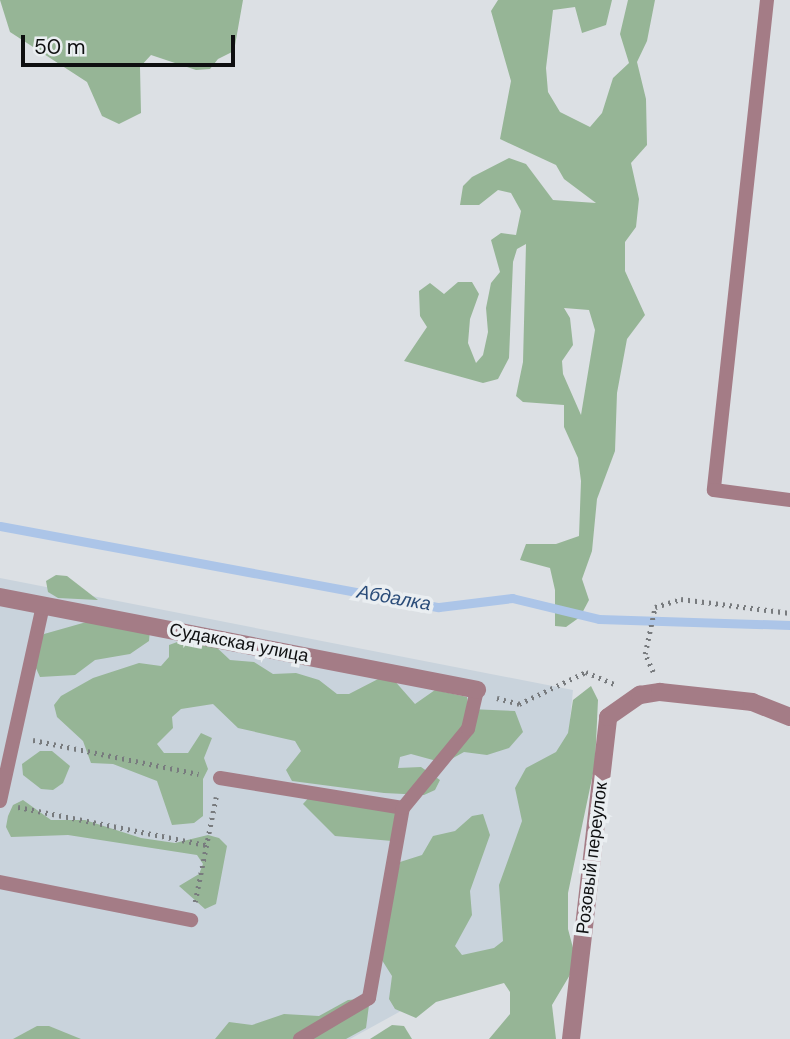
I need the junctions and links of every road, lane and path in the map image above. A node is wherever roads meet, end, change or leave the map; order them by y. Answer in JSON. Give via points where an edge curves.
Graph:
{"nodes":[{"id":1,"x":767,"y":0,"type":"edge"},
{"id":2,"x":790,"y":500,"type":"edge"},
{"id":3,"x":0,"y":597,"type":"edge"},
{"id":4,"x":43,"y":605,"type":"junction"},
{"id":5,"x":790,"y":613,"type":"edge"},
{"id":6,"x":645,"y":654,"type":"dead end"},
{"id":7,"x":477,"y":690,"type":"junction"},
{"id":8,"x":640,"y":695,"type":"junction"},
{"id":9,"x":790,"y":717,"type":"edge"},
{"id":10,"x":15,"y":736,"type":"junction"},
{"id":11,"x":220,"y":778,"type":"junction"},
{"id":12,"x":6,"y":803,"type":"edge"},
{"id":13,"x":403,"y":808,"type":"junction"},
{"id":14,"x":206,"y":845,"type":"junction"},
{"id":15,"x":0,"y":882,"type":"edge"},
{"id":16,"x":191,"y":920,"type":"joint"},
{"id":17,"x":300,"y":1039,"type":"edge"},
{"id":18,"x":571,"y":1039,"type":"edge"}],
"edges":[{"from":1,"to":2,"type":"lane","via":[[714,490]]},
{"from":3,"to":4,"type":"street","name":"Судакская улица"},
{"from":4,"to":7,"type":"street","name":"Судакская улица"},
{"from":4,"to":10,"type":"lane"},
{"from":5,"to":6,"type":"path","via":[[681,599],[654,607]]},
{"from":7,"to":8,"type":"path","via":[[519,704],[586,672]]},
{"from":7,"to":13,"type":"lane","via":[[468,729]]},
{"from":8,"to":9,"type":"street","via":[[660,692],[752,702]]},
{"from":8,"to":18,"type":"street","name":"Розовый переулок","via":[[608,717]]},
{"from":10,"to":11,"type":"path"},
{"from":10,"to":12,"type":"lane"},
{"from":11,"to":13,"type":"lane"},
{"from":11,"to":14,"type":"path"},
{"from":12,"to":14,"type":"path"},
{"from":13,"to":17,"type":"lane","via":[[369,998]]},
{"from":14,"to":16,"type":"path"},
{"from":15,"to":16,"type":"lane"}]}
